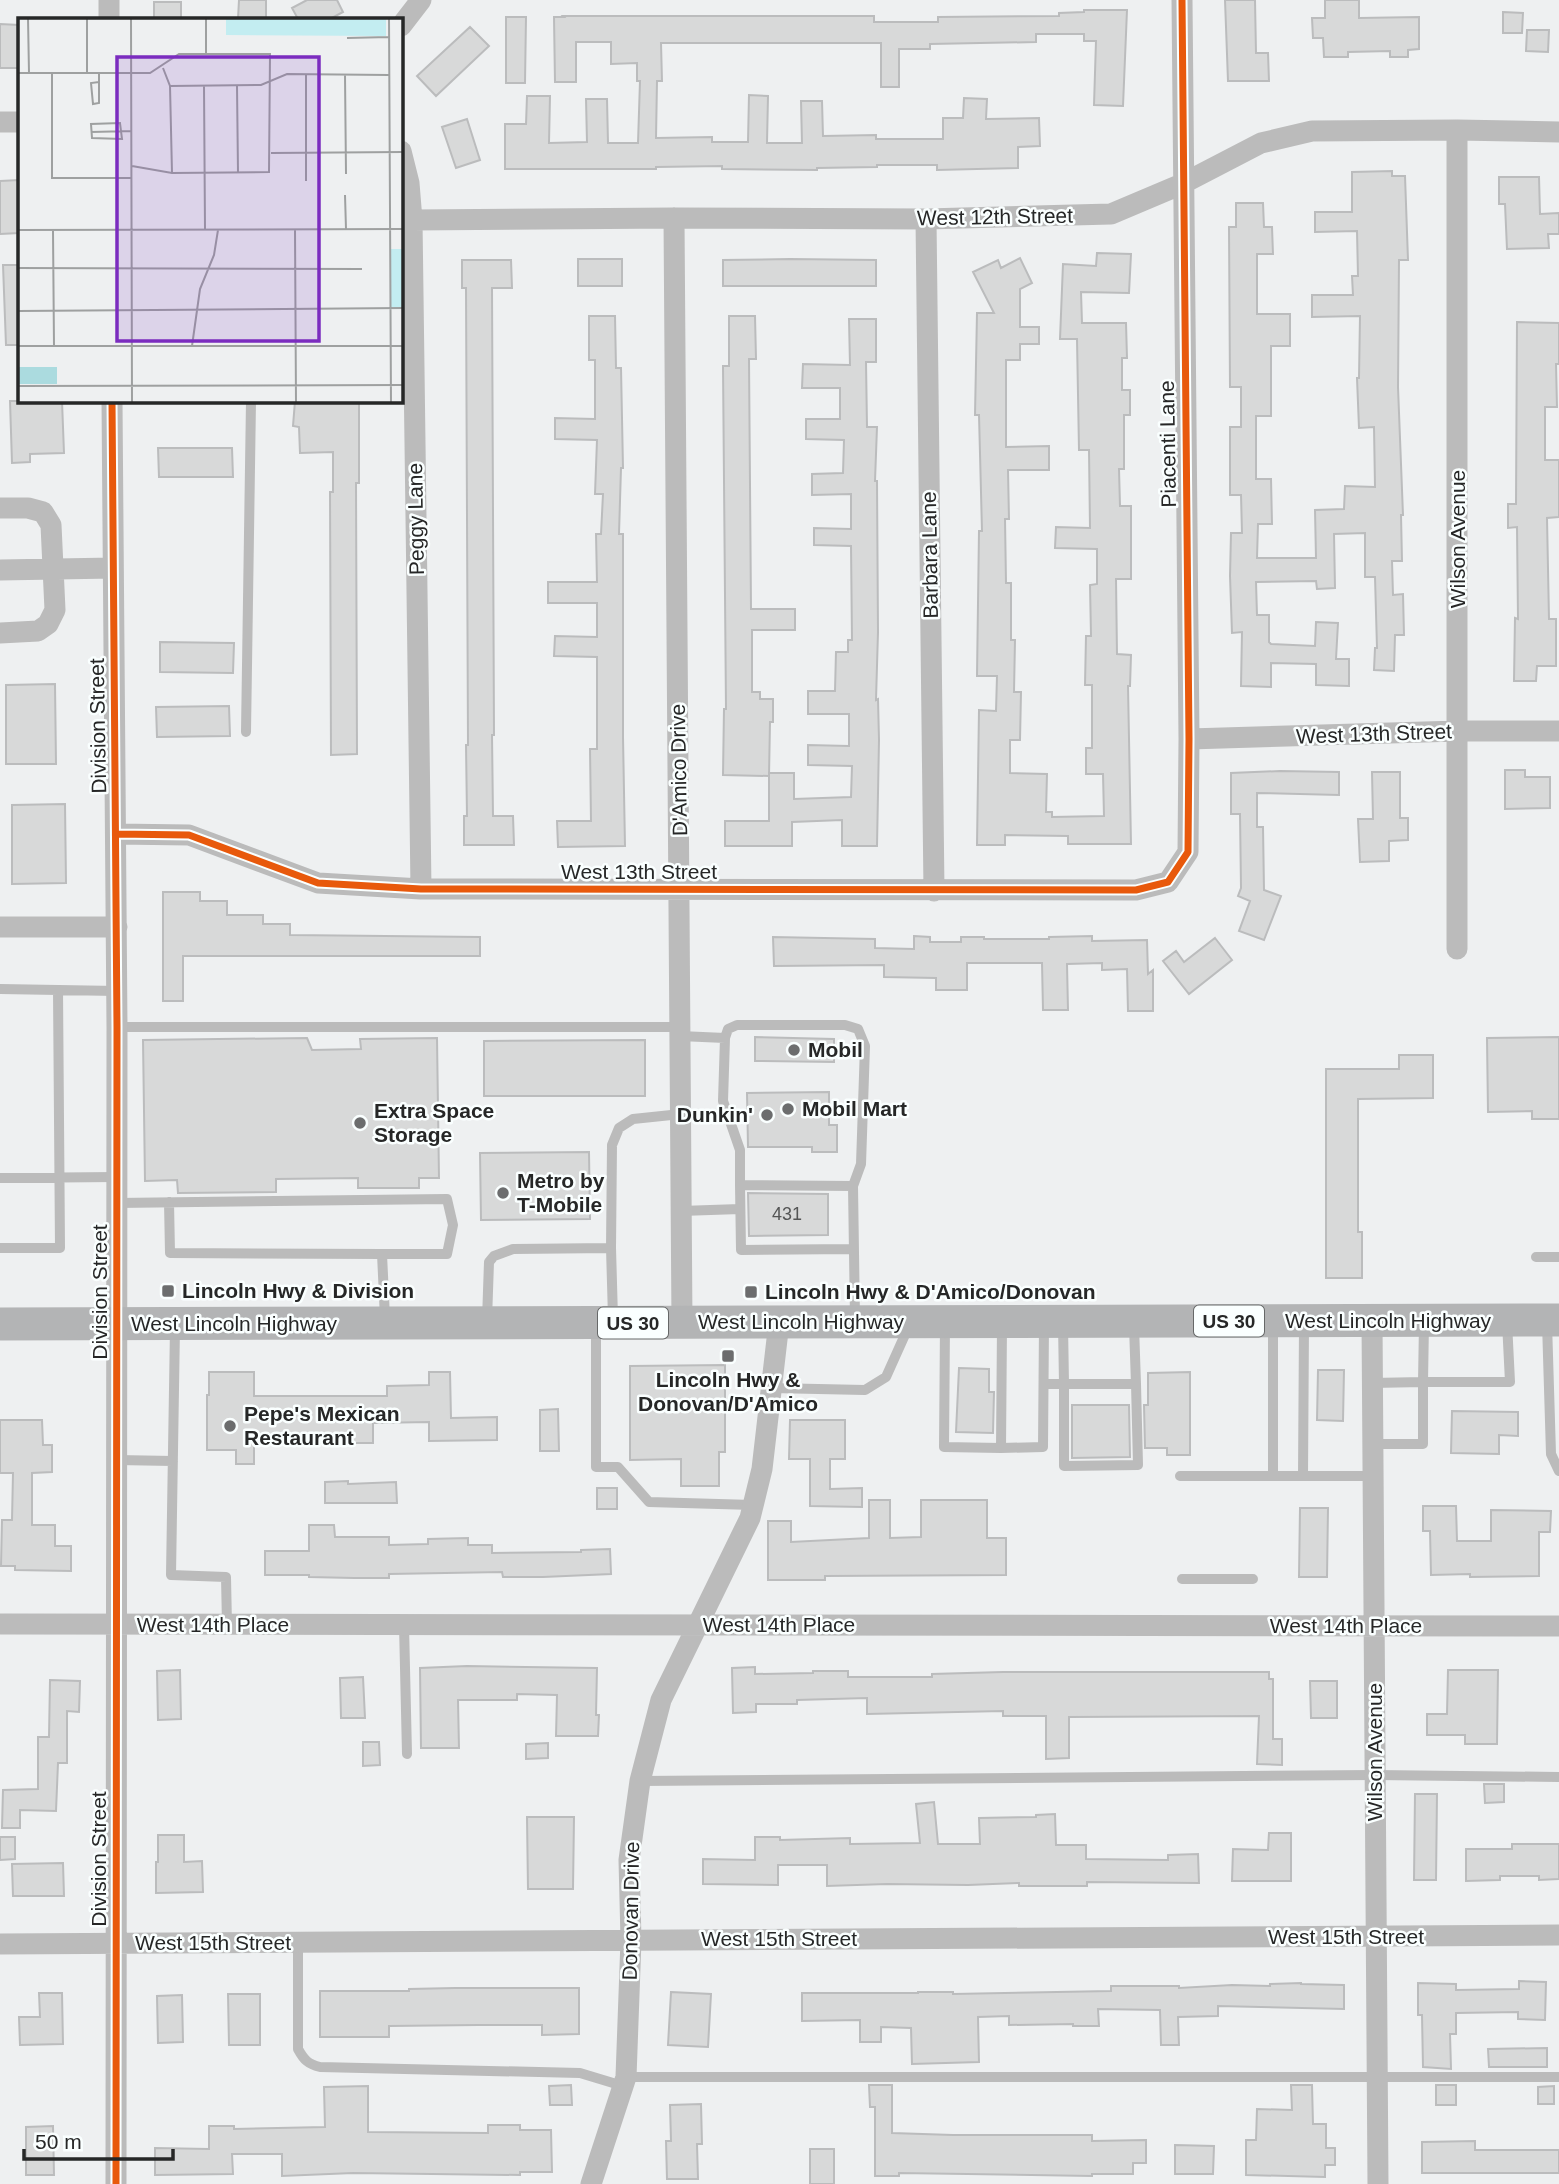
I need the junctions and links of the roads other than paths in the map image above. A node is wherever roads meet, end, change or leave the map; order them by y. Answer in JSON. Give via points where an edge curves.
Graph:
{"nodes":[{"id":1,"x":109,"y":0,"type":"edge"},
{"id":2,"x":421,"y":0,"type":"edge"},
{"id":3,"x":1182,"y":0,"type":"edge"},
{"id":4,"x":109,"y":18,"type":"edge"},
{"id":5,"x":402,"y":25,"type":"edge"},
{"id":6,"x":0,"y":122,"type":"edge"},
{"id":7,"x":18,"y":122,"type":"edge"},
{"id":8,"x":1457,"y":130,"type":"junction"},
{"id":9,"x":1559,"y":132,"type":"edge"},
{"id":10,"x":402,"y":155,"type":"edge"},
{"id":11,"x":1182,"y":184,"type":"junction"},
{"id":12,"x":674,"y":218,"type":"junction"},
{"id":13,"x":926,"y":219,"type":"junction"},
{"id":14,"x":412,"y":220,"type":"junction"},
{"id":15,"x":112,"y":402,"type":"edge"},
{"id":16,"x":251,"y":402,"type":"edge"},
{"id":17,"x":0,"y":508,"type":"edge"},
{"id":18,"x":113,"y":568,"type":"junction"},
{"id":19,"x":0,"y":570,"type":"edge"},
{"id":20,"x":54,"y":570,"type":"junction"},
{"id":21,"x":0,"y":633,"type":"edge"},
{"id":22,"x":1458,"y":731,"type":"junction"},
{"id":23,"x":1559,"y":731,"type":"edge"},
{"id":24,"x":246,"y":732,"type":"dead end"},
{"id":25,"x":1189,"y":739,"type":"junction"},
{"id":26,"x":117,"y":834,"type":"junction"},
{"id":27,"x":1168,"y":882,"type":"joint"},
{"id":28,"x":421,"y":889,"type":"junction"},
{"id":29,"x":680,"y":890,"type":"junction"},
{"id":30,"x":934,"y":891,"type":"junction"},
{"id":31,"x":0,"y":927,"type":"edge"},
{"id":32,"x":117,"y":927,"type":"junction"},
{"id":33,"x":1457,"y":949,"type":"dead end"},
{"id":34,"x":0,"y":989,"type":"edge"},
{"id":35,"x":58,"y":990,"type":"junction"},
{"id":36,"x":117,"y":991,"type":"junction"},
{"id":37,"x":117,"y":1027,"type":"junction"},
{"id":38,"x":680,"y":1031,"type":"junction"},
{"id":39,"x":725,"y":1038,"type":"junction"},
{"id":40,"x":681,"y":1114,"type":"junction"},
{"id":41,"x":60,"y":1177,"type":"junction"},
{"id":42,"x":117,"y":1177,"type":"junction"},
{"id":43,"x":0,"y":1178,"type":"edge"},
{"id":44,"x":740,"y":1185,"type":"junction"},
{"id":45,"x":853,"y":1186,"type":"junction"},
{"id":46,"x":169,"y":1202,"type":"junction"},
{"id":47,"x":117,"y":1203,"type":"junction"},
{"id":48,"x":740,"y":1209,"type":"junction"},
{"id":49,"x":681,"y":1211,"type":"junction"},
{"id":50,"x":0,"y":1248,"type":"edge"},
{"id":51,"x":611,"y":1248,"type":"junction"},
{"id":52,"x":854,"y":1249,"type":"junction"},
{"id":53,"x":382,"y":1254,"type":"junction"},
{"id":54,"x":1536,"y":1257,"type":"dead end"},
{"id":55,"x":1559,"y":1257,"type":"edge"},
{"id":56,"x":1507,"y":1320,"type":"junction"},
{"id":57,"x":1553,"y":1320,"type":"edge"},
{"id":58,"x":1134,"y":1321,"type":"junction"},
{"id":59,"x":1289,"y":1321,"type":"junction"},
{"id":60,"x":1372,"y":1321,"type":"junction"},
{"id":61,"x":1424,"y":1321,"type":"junction"},
{"id":62,"x":779,"y":1322,"type":"junction"},
{"id":63,"x":855,"y":1322,"type":"junction"},
{"id":64,"x":910,"y":1322,"type":"junction"},
{"id":65,"x":945,"y":1322,"type":"junction"},
{"id":66,"x":1002,"y":1322,"type":"junction"},
{"id":67,"x":1054,"y":1322,"type":"junction"},
{"id":68,"x":385,"y":1323,"type":"junction"},
{"id":69,"x":487,"y":1323,"type":"junction"},
{"id":70,"x":605,"y":1323,"type":"junction"},
{"id":71,"x":682,"y":1323,"type":"junction"},
{"id":72,"x":0,"y":1324,"type":"edge"},
{"id":73,"x":118,"y":1324,"type":"junction"},
{"id":74,"x":175,"y":1324,"type":"junction"},
{"id":75,"x":1372,"y":1382,"type":"junction"},
{"id":76,"x":1423,"y":1382,"type":"junction"},
{"id":77,"x":1044,"y":1384,"type":"junction"},
{"id":78,"x":1064,"y":1384,"type":"junction"},
{"id":79,"x":1136,"y":1384,"type":"junction"},
{"id":80,"x":771,"y":1388,"type":"junction"},
{"id":81,"x":1372,"y":1444,"type":"junction"},
{"id":82,"x":1001,"y":1448,"type":"junction"},
{"id":83,"x":117,"y":1460,"type":"junction"},
{"id":84,"x":173,"y":1461,"type":"junction"},
{"id":85,"x":1559,"y":1471,"type":"edge"},
{"id":86,"x":1180,"y":1476,"type":"dead end"},
{"id":87,"x":1273,"y":1476,"type":"junction"},
{"id":88,"x":1303,"y":1476,"type":"junction"},
{"id":89,"x":1373,"y":1476,"type":"junction"},
{"id":90,"x":753,"y":1505,"type":"junction"},
{"id":91,"x":1182,"y":1579,"type":"dead end"},
{"id":92,"x":1253,"y":1579,"type":"dead end"},
{"id":93,"x":0,"y":1624,"type":"edge"},
{"id":94,"x":115,"y":1625,"type":"junction"},
{"id":95,"x":227,"y":1625,"type":"junction"},
{"id":96,"x":404,"y":1625,"type":"junction"},
{"id":97,"x":699,"y":1625,"type":"junction"},
{"id":98,"x":1374,"y":1626,"type":"junction"},
{"id":99,"x":1559,"y":1626,"type":"edge"},
{"id":100,"x":407,"y":1754,"type":"dead end"},
{"id":101,"x":1375,"y":1775,"type":"junction"},
{"id":102,"x":1559,"y":1777,"type":"edge"},
{"id":103,"x":640,"y":1781,"type":"junction"},
{"id":104,"x":1559,"y":1935,"type":"edge"},
{"id":105,"x":1376,"y":1936,"type":"junction"},
{"id":106,"x":631,"y":1940,"type":"junction"},
{"id":107,"x":298,"y":1942,"type":"junction"},
{"id":108,"x":117,"y":1943,"type":"junction"},
{"id":109,"x":0,"y":1944,"type":"edge"},
{"id":110,"x":1377,"y":2077,"type":"junction"},
{"id":111,"x":1559,"y":2077,"type":"edge"},
{"id":112,"x":624,"y":2081,"type":"junction"},
{"id":113,"x":116,"y":2184,"type":"edge"},
{"id":114,"x":591,"y":2184,"type":"edge"},
{"id":115,"x":1378,"y":2184,"type":"edge"}],
"edges":[{"from":1,"to":4,"type":"street"},
{"from":2,"to":5,"type":"street"},
{"from":3,"to":11,"type":"street","name":"Piacenti Lane"},
{"from":6,"to":7,"type":"street"},
{"from":8,"to":9,"type":"street","name":"West 12th Street"},
{"from":8,"to":11,"type":"street","name":"West 12th Street","via":[[1312,131],[1261,143]]},
{"from":8,"to":22,"type":"street","name":"Wilson Avenue"},
{"from":10,"to":14,"type":"street","name":"Peggy Lane"},
{"from":11,"to":13,"type":"street","name":"West 12th Street","via":[[1111,214]]},
{"from":11,"to":25,"type":"street","name":"Piacenti Lane"},
{"from":12,"to":13,"type":"street","name":"West 12th Street"},
{"from":12,"to":14,"type":"street","name":"West 12th Street"},
{"from":12,"to":29,"type":"street","name":"D'Amico Drive"},
{"from":13,"to":30,"type":"street","name":"Barbara Lane"},
{"from":14,"to":28,"type":"street","name":"Peggy Lane"},
{"from":15,"to":18,"type":"street","name":"Division Street"},
{"from":16,"to":24,"type":"lane"},
{"from":17,"to":20,"type":"street","via":[[43,512],[51,525]]},
{"from":18,"to":20,"type":"street"},
{"from":18,"to":26,"type":"street","name":"Division Street"},
{"from":19,"to":20,"type":"street"},
{"from":20,"to":21,"type":"street","via":[[55,610],[48,624],[38,631]]},
{"from":22,"to":23,"type":"street","name":"West 13th Street"},
{"from":22,"to":25,"type":"street","name":"West 13th Street"},
{"from":22,"to":33,"type":"street","name":"Wilson Avenue"},
{"from":25,"to":27,"type":"street","name":"Piacenti Lane","via":[[1188,852]]},
{"from":26,"to":28,"type":"street","name":"West 13th Street","via":[[189,835],[318,883]]},
{"from":26,"to":32,"type":"street","name":"Division Street"},
{"from":27,"to":30,"type":"street","name":"West 13th Street","via":[[1136,890]]},
{"from":28,"to":29,"type":"street","name":"West 13th Street"},
{"from":29,"to":30,"type":"street","name":"West 13th Street"},
{"from":29,"to":38,"type":"street","name":"D'Amico Drive"},
{"from":31,"to":32,"type":"street"},
{"from":32,"to":36,"type":"street","name":"Division Street"},
{"from":34,"to":35,"type":"lane"},
{"from":35,"to":36,"type":"lane"},
{"from":35,"to":41,"type":"lane"},
{"from":36,"to":37,"type":"street","name":"Division Street"},
{"from":37,"to":38,"type":"lane"},
{"from":37,"to":42,"type":"street","name":"Division Street"},
{"from":38,"to":39,"type":"lane"},
{"from":38,"to":40,"type":"street","name":"D'Amico Drive"},
{"from":39,"to":44,"type":"lane","via":[[723,1101],[740,1150]]},
{"from":39,"to":45,"type":"lane","via":[[728,1029],[737,1024],[845,1024],[858,1029],[864,1046],[862,1151]]},
{"from":40,"to":49,"type":"street","name":"D'Amico Drive"},
{"from":40,"to":51,"type":"lane","via":[[633,1119],[619,1128],[612,1145]]},
{"from":41,"to":42,"type":"lane"},
{"from":41,"to":43,"type":"lane"},
{"from":41,"to":50,"type":"lane","via":[[60,1248]]},
{"from":42,"to":47,"type":"street","name":"Division Street"},
{"from":44,"to":45,"type":"lane"},
{"from":44,"to":48,"type":"lane"},
{"from":45,"to":52,"type":"lane"},
{"from":46,"to":47,"type":"lane"},
{"from":46,"to":53,"type":"lane","via":[[170,1253]]},
{"from":46,"to":53,"type":"lane","via":[[447,1199],[453,1225],[447,1254]]},
{"from":47,"to":73,"type":"street","name":"Division Street"},
{"from":48,"to":49,"type":"lane"},
{"from":48,"to":52,"type":"lane","via":[[741,1250]]},
{"from":49,"to":71,"type":"street","name":"D'Amico Drive"},
{"from":51,"to":69,"type":"lane","via":[[513,1249],[494,1256],[489,1262]]},
{"from":51,"to":70,"type":"lane"},
{"from":52,"to":63,"type":"lane"},
{"from":53,"to":68,"type":"lane"},
{"from":54,"to":55,"type":"lane"},
{"from":56,"to":57,"type":"main road","name":"West Lincoln Highway","number":"US 30"},
{"from":56,"to":61,"type":"main road","name":"West Lincoln Highway","number":"US 30"},
{"from":56,"to":76,"type":"lane","via":[[1510,1382]]},
{"from":57,"to":85,"type":"lane","via":[[1551,1454]]},
{"from":58,"to":59,"type":"main road","name":"West Lincoln Highway","number":"US 30"},
{"from":58,"to":67,"type":"main road","name":"West Lincoln Highway","number":"US 30"},
{"from":58,"to":79,"type":"lane"},
{"from":59,"to":60,"type":"main road","name":"West Lincoln Highway","number":"US 30"},
{"from":59,"to":87,"type":"lane"},
{"from":59,"to":88,"type":"lane"},
{"from":60,"to":61,"type":"main road","name":"West Lincoln Highway","number":"US 30"},
{"from":60,"to":75,"type":"street","name":"Wilson Avenue"},
{"from":61,"to":76,"type":"lane"},
{"from":62,"to":63,"type":"main road","name":"West Lincoln Highway","number":"US 30"},
{"from":62,"to":71,"type":"main road","name":"West Lincoln Highway","number":"US 30"},
{"from":62,"to":80,"type":"street","name":"Donovan Drive"},
{"from":63,"to":64,"type":"main road","name":"West Lincoln Highway","number":"US 30"},
{"from":64,"to":65,"type":"main road","name":"West Lincoln Highway","number":"US 30"},
{"from":64,"to":80,"type":"lane","via":[[886,1377],[865,1390]]},
{"from":65,"to":66,"type":"main road","name":"West Lincoln Highway","number":"US 30"},
{"from":65,"to":82,"type":"lane","via":[[944,1447]]},
{"from":66,"to":67,"type":"main road","name":"West Lincoln Highway","number":"US 30"},
{"from":66,"to":82,"type":"lane"},
{"from":67,"to":77,"type":"lane"},
{"from":67,"to":78,"type":"lane"},
{"from":68,"to":69,"type":"main road","name":"West Lincoln Highway","number":"US 30"},
{"from":68,"to":74,"type":"main road","name":"West Lincoln Highway","number":"US 30"},
{"from":69,"to":70,"type":"main road","name":"West Lincoln Highway","number":"US 30"},
{"from":70,"to":71,"type":"main road","name":"West Lincoln Highway","number":"US 30"},
{"from":70,"to":90,"type":"lane","via":[[596,1467],[618,1468],[649,1502]]},
{"from":72,"to":73,"type":"main road","name":"West Lincoln Highway","number":"US 30"},
{"from":73,"to":74,"type":"main road","name":"West Lincoln Highway","number":"US 30"},
{"from":73,"to":83,"type":"street","name":"Division Street"},
{"from":74,"to":84,"type":"lane"},
{"from":75,"to":76,"type":"lane"},
{"from":75,"to":81,"type":"street","name":"Wilson Avenue"},
{"from":76,"to":81,"type":"lane","via":[[1423,1444]]},
{"from":77,"to":78,"type":"lane"},
{"from":77,"to":82,"type":"lane","via":[[1043,1447]]},
{"from":78,"to":79,"type":"lane"},
{"from":78,"to":79,"type":"lane","via":[[1064,1466],[1138,1465]]},
{"from":80,"to":90,"type":"street","name":"Donovan Drive"},
{"from":81,"to":89,"type":"street","name":"Wilson Avenue"},
{"from":83,"to":84,"type":"lane"},
{"from":83,"to":94,"type":"street","name":"Division Street"},
{"from":84,"to":95,"type":"lane","via":[[171,1575],[226,1577]]},
{"from":86,"to":87,"type":"lane"},
{"from":87,"to":88,"type":"lane"},
{"from":88,"to":89,"type":"lane"},
{"from":89,"to":98,"type":"street","name":"Wilson Avenue"},
{"from":90,"to":97,"type":"street","name":"Donovan Drive"},
{"from":91,"to":92,"type":"lane"},
{"from":93,"to":94,"type":"street","name":"West 14th Place"},
{"from":94,"to":95,"type":"street","name":"West 14th Place"},
{"from":94,"to":108,"type":"street","name":"Division Street"},
{"from":95,"to":96,"type":"street","name":"West 14th Place"},
{"from":96,"to":97,"type":"street","name":"West 14th Place"},
{"from":96,"to":100,"type":"lane"},
{"from":97,"to":98,"type":"street","name":"West 14th Place"},
{"from":97,"to":103,"type":"street","name":"Donovan Drive","via":[[661,1700]]},
{"from":98,"to":99,"type":"street","name":"West 14th Place"},
{"from":98,"to":101,"type":"street","name":"Wilson Avenue"},
{"from":101,"to":102,"type":"lane"},
{"from":101,"to":103,"type":"lane"},
{"from":101,"to":105,"type":"street","name":"Wilson Avenue"},
{"from":103,"to":106,"type":"street","name":"Donovan Drive","via":[[629,1860]]},
{"from":104,"to":105,"type":"street","name":"West 15th Street"},
{"from":105,"to":106,"type":"street","name":"West 15th Street"},
{"from":105,"to":110,"type":"street","name":"Wilson Avenue"},
{"from":106,"to":107,"type":"street","name":"West 15th Street"},
{"from":106,"to":112,"type":"street","name":"Donovan Drive"},
{"from":107,"to":108,"type":"street","name":"West 15th Street"},
{"from":107,"to":112,"type":"lane","via":[[298,2049],[310,2064],[580,2073]]},
{"from":108,"to":109,"type":"street","name":"West 15th Street"},
{"from":108,"to":113,"type":"street","name":"Division Street"},
{"from":110,"to":111,"type":"lane"},
{"from":110,"to":112,"type":"lane"},
{"from":110,"to":115,"type":"street","name":"Wilson Avenue"},
{"from":112,"to":114,"type":"street","name":"Donovan Drive"}]}
